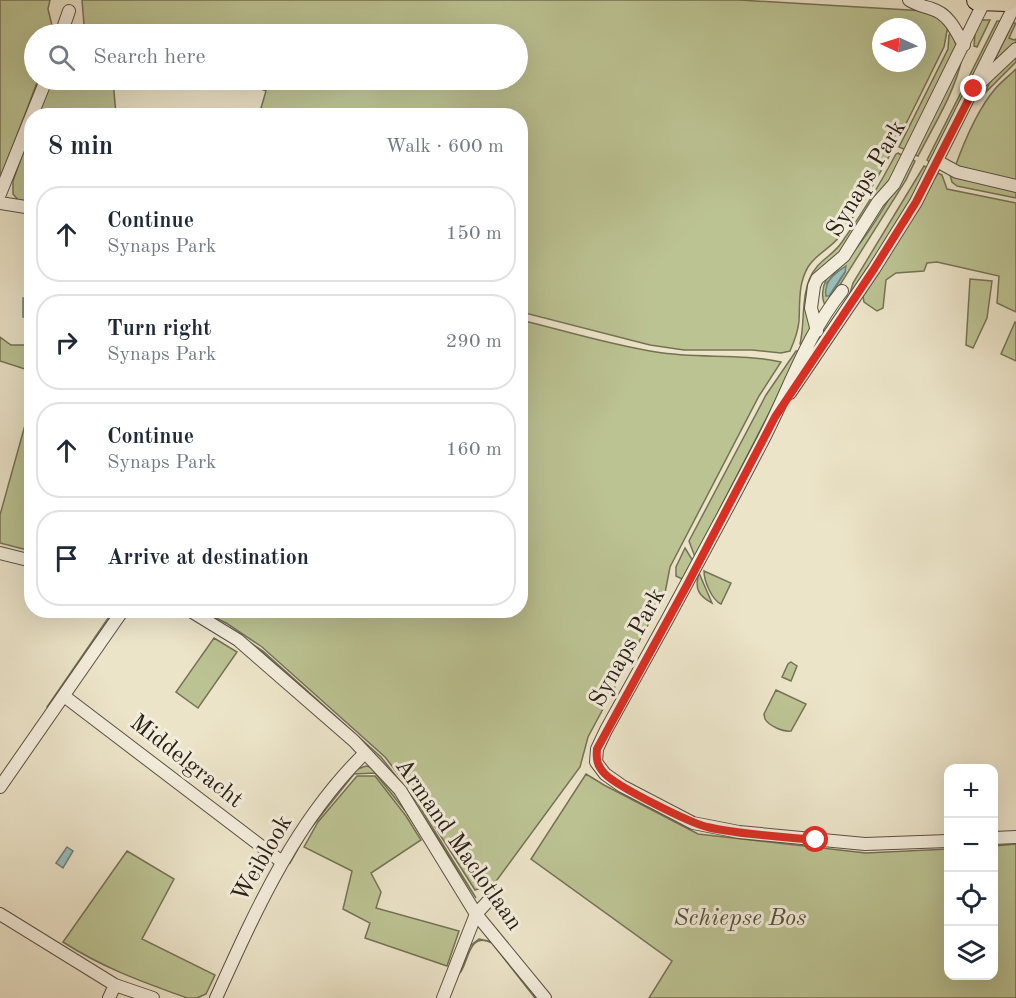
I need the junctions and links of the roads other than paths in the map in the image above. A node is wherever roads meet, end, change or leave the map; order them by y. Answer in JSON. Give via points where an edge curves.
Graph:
{"nodes":[{"id":1,"x":909,"y":0,"type":"edge"},
{"id":2,"x":977,"y":0,"type":"edge"},
{"id":3,"x":985,"y":0,"type":"edge"},
{"id":4,"x":1012,"y":2,"type":"edge"},
{"id":5,"x":69,"y":10,"type":"dead end"},
{"id":6,"x":64,"y":24,"type":"edge"},
{"id":7,"x":964,"y":45,"type":"junction"},
{"id":8,"x":1016,"y":49,"type":"edge"},
{"id":9,"x":974,"y":89,"type":"junction"},
{"id":10,"x":42,"y":90,"type":"edge"},
{"id":11,"x":35,"y":108,"type":"edge"},
{"id":12,"x":24,"y":135,"type":"edge"},
{"id":13,"x":937,"y":161,"type":"junction"},
{"id":14,"x":1016,"y":186,"type":"edge"},
{"id":15,"x":0,"y":194,"type":"edge"},
{"id":16,"x":0,"y":204,"type":"edge"},
{"id":17,"x":24,"y":207,"type":"edge"},
{"id":18,"x":822,"y":274,"type":"junction"},
{"id":19,"x":842,"y":291,"type":"dead end"},
{"id":20,"x":824,"y":315,"type":"junction"},
{"id":21,"x":835,"y":325,"type":"junction"},
{"id":22,"x":815,"y":328,"type":"junction"},
{"id":23,"x":825,"y":342,"type":"junction"},
{"id":24,"x":775,"y":417,"type":"junction"},
{"id":25,"x":0,"y":553,"type":"edge"},
{"id":26,"x":24,"y":559,"type":"edge"},
{"id":27,"x":118,"y":618,"type":"edge"},
{"id":28,"x":202,"y":618,"type":"edge"},
{"id":29,"x":64,"y":696,"type":"junction"},
{"id":30,"x":365,"y":753,"type":"junction"},
{"id":31,"x":0,"y":788,"type":"edge"},
{"id":32,"x":1016,"y":837,"type":"edge"},
{"id":33,"x":998,"y":838,"type":"edge"},
{"id":34,"x":944,"y":841,"type":"edge"},
{"id":35,"x":282,"y":862,"type":"junction"},
{"id":36,"x":492,"y":897,"type":"dead end"},
{"id":37,"x":0,"y":914,"type":"edge"},
{"id":38,"x":476,"y":914,"type":"junction"},
{"id":39,"x":115,"y":985,"type":"junction"},
{"id":40,"x":109,"y":998,"type":"edge"},
{"id":41,"x":153,"y":998,"type":"edge"},
{"id":42,"x":216,"y":998,"type":"edge"},
{"id":43,"x":443,"y":998,"type":"edge"},
{"id":44,"x":545,"y":998,"type":"edge"}],
"edges":[{"from":1,"to":7,"type":"street","via":[[942,13]]},
{"from":2,"to":3,"type":"highway"},
{"from":3,"to":4,"type":"highway"},
{"from":3,"to":7,"type":"street","name":"Synaps Park"},
{"from":4,"to":9,"type":"street","name":"Synaps Park"},
{"from":5,"to":6,"type":"street"},
{"from":7,"to":18,"type":"street","name":"Synaps Park","via":[[894,184],[844,256]]},
{"from":8,"to":9,"type":"street","name":"Synaps Park"},
{"from":9,"to":13,"type":"street","name":"Synaps Park"},
{"from":10,"to":11,"type":"street"},
{"from":12,"to":15,"type":"street"},
{"from":13,"to":14,"type":"street","name":"Synaps Park","via":[[957,172]]},
{"from":13,"to":21,"type":"street","name":"Synaps Park","via":[[916,202]]},
{"from":16,"to":17,"type":"street"},
{"from":18,"to":20,"type":"street","via":[[819,295]]},
{"from":18,"to":22,"type":"street","name":"Synaps Park","via":[[814,286],[811,308]]},
{"from":19,"to":20,"type":"street"},
{"from":20,"to":21,"type":"street"},
{"from":20,"to":22,"type":"street"},
{"from":21,"to":23,"type":"street","name":"Synaps Park"},
{"from":22,"to":23,"type":"street"},
{"from":22,"to":24,"type":"street","name":"Synaps Park"},
{"from":23,"to":24,"type":"street","name":"Synaps Park"},
{"from":24,"to":34,"type":"street","name":"Synaps Park","via":[[606,730],[593,763],[622,786],[707,827],[865,844]]},
{"from":25,"to":26,"type":"street"},
{"from":27,"to":29,"type":"street"},
{"from":28,"to":30,"type":"street","name":"Armand Maclotlaan","via":[[238,640]]},
{"from":29,"to":31,"type":"street"},
{"from":29,"to":35,"type":"street","name":"Middelgracht"},
{"from":30,"to":35,"type":"street","name":"Weiblook","via":[[330,792]]},
{"from":30,"to":38,"type":"street","name":"Armand Maclotlaan","via":[[400,790]]},
{"from":32,"to":33,"type":"street"},
{"from":35,"to":42,"type":"street","name":"Weiblook"},
{"from":36,"to":38,"type":"street"},
{"from":37,"to":39,"type":"street"},
{"from":38,"to":43,"type":"street"},
{"from":38,"to":44,"type":"street","name":"Armand Maclotlaan"},
{"from":39,"to":40,"type":"street"},
{"from":39,"to":41,"type":"street"}]}
